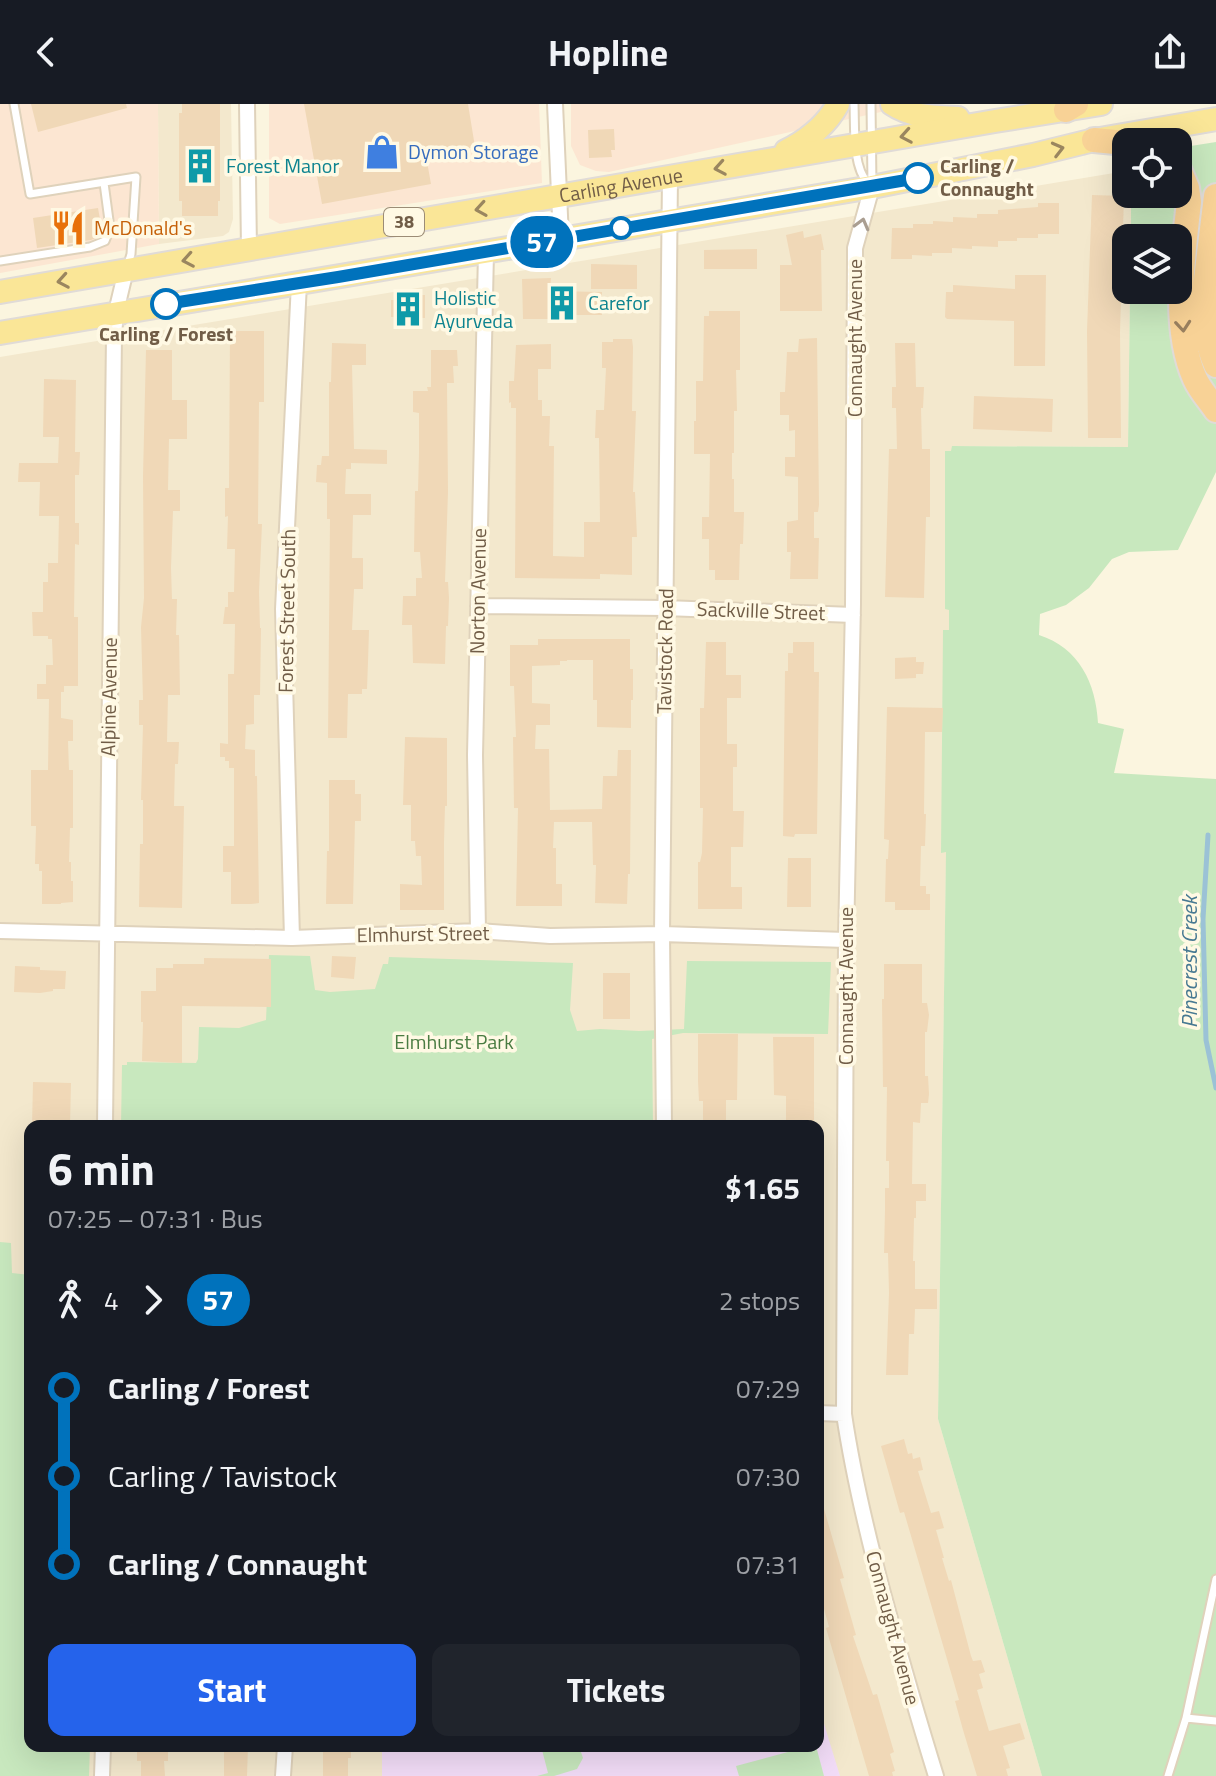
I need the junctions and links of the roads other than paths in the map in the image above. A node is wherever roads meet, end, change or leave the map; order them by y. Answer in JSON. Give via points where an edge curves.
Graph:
{"nodes":[{"id":1,"x":14,"y":104,"type":"edge"},
{"id":2,"x":247,"y":104,"type":"edge"},
{"id":3,"x":555,"y":104,"type":"edge"},
{"id":4,"x":838,"y":104,"type":"edge"},
{"id":5,"x":854,"y":104,"type":"edge"},
{"id":6,"x":871,"y":104,"type":"edge"},
{"id":7,"x":892,"y":104,"type":"edge"},
{"id":8,"x":1101,"y":104,"type":"edge"},
{"id":9,"x":1071,"y":107,"type":"edge"},
{"id":10,"x":1216,"y":119,"type":"edge"},
{"id":11,"x":995,"y":121,"type":"junction"},
{"id":12,"x":1094,"y":140,"type":"junction"},
{"id":13,"x":1112,"y":142,"type":"edge"},
{"id":14,"x":864,"y":143,"type":"junction"},
{"id":15,"x":771,"y":159,"type":"junction"},
{"id":16,"x":670,"y":177,"type":"junction"},
{"id":17,"x":104,"y":183,"type":"junction"},
{"id":18,"x":872,"y":187,"type":"junction"},
{"id":19,"x":558,"y":196,"type":"junction"},
{"id":20,"x":1216,"y":196,"type":"edge"},
{"id":21,"x":1188,"y":208,"type":"edge"},
{"id":22,"x":671,"y":220,"type":"junction"},
{"id":23,"x":561,"y":238,"type":"junction"},
{"id":24,"x":249,"y":249,"type":"junction"},
{"id":25,"x":486,"y":252,"type":"junction"},
{"id":26,"x":0,"y":261,"type":"edge"},
{"id":27,"x":126,"y":270,"type":"junction"},
{"id":28,"x":299,"y":283,"type":"junction"},
{"id":29,"x":0,"y":292,"type":"edge"},
{"id":30,"x":116,"y":312,"type":"junction"},
{"id":31,"x":0,"y":333,"type":"edge"},
{"id":32,"x":1216,"y":365,"type":"edge"},
{"id":33,"x":1216,"y":410,"type":"edge"},
{"id":34,"x":478,"y":606,"type":"junction"},
{"id":35,"x":665,"y":608,"type":"junction"},
{"id":36,"x":853,"y":615,"type":"junction"},
{"id":37,"x":0,"y":931,"type":"edge"},
{"id":38,"x":478,"y":931,"type":"junction"},
{"id":39,"x":106,"y":933,"type":"junction"},
{"id":40,"x":662,"y":934,"type":"junction"},
{"id":41,"x":292,"y":938,"type":"junction"},
{"id":42,"x":846,"y":940,"type":"junction"},
{"id":43,"x":105,"y":1120,"type":"edge"},
{"id":44,"x":664,"y":1120,"type":"edge"},
{"id":45,"x":824,"y":1413,"type":"edge"},
{"id":46,"x":844,"y":1414,"type":"junction"},
{"id":47,"x":1216,"y":1579,"type":"edge"},
{"id":48,"x":1186,"y":1718,"type":"junction"},
{"id":49,"x":1216,"y":1721,"type":"edge"},
{"id":50,"x":103,"y":1752,"type":"edge"},
{"id":51,"x":285,"y":1752,"type":"edge"},
{"id":52,"x":102,"y":1776,"type":"edge"},
{"id":53,"x":283,"y":1776,"type":"edge"},
{"id":54,"x":936,"y":1776,"type":"edge"},
{"id":55,"x":1168,"y":1776,"type":"edge"}],
"edges":[{"from":1,"to":17,"type":"lane","via":[[30,194]]},
{"from":2,"to":24,"type":"street"},
{"from":3,"to":19,"type":"street"},
{"from":4,"to":15,"type":"main road","via":[[807,139]]},
{"from":5,"to":14,"type":"lane"},
{"from":6,"to":14,"type":"lane"},
{"from":7,"to":11,"type":"main road","via":[[916,114]]},
{"from":8,"to":9,"type":"main road","name":"Carling Avenue","number":"38"},
{"from":9,"to":11,"type":"main road","name":"Carling Avenue","number":"38"},
{"from":10,"to":12,"type":"main road","number":"38"},
{"from":11,"to":14,"type":"main road","name":"Carling Avenue","number":"38","one_way":true},
{"from":12,"to":13,"type":"highway"},
{"from":18,"to":12,"type":"main road","number":"38","one_way":true},
{"from":14,"to":15,"type":"main road","name":"Carling Avenue","number":"38"},
{"from":14,"to":18,"type":"lane"},
{"from":14,"to":18,"type":"lane","via":[[862,177]]},
{"from":15,"to":16,"type":"main road","name":"Carling Avenue","number":"38","one_way":true},
{"from":16,"to":19,"type":"main road","name":"Carling Avenue","number":"38"},
{"from":16,"to":22,"type":"street","name":"Tavistock Road"},
{"from":17,"to":26,"type":"lane","via":[[110,228],[105,241]]},
{"from":17,"to":27,"type":"lane","via":[[136,177]]},
{"from":18,"to":22,"type":"main road","number":"38"},
{"from":36,"to":18,"type":"street","name":"Connaught Avenue","one_way":true,"via":[[855,248]]},
{"from":19,"to":23,"type":"street"},
{"from":19,"to":24,"type":"main road","name":"Carling Avenue","number":"38","one_way":true},
{"from":20,"to":32,"type":"highway","via":[[1204,312]]},
{"from":21,"to":33,"type":"highway","one_way":true,"via":[[1181,292],[1185,343],[1197,382]]},
{"from":22,"to":23,"type":"main road","number":"38"},
{"from":22,"to":35,"type":"street","name":"Tavistock Road"},
{"from":23,"to":25,"type":"main road","number":"38"},
{"from":24,"to":27,"type":"main road","name":"Carling Avenue","number":"38","one_way":true},
{"from":25,"to":28,"type":"main road","number":"38"},
{"from":25,"to":34,"type":"street","name":"Norton Avenue"},
{"from":27,"to":29,"type":"main road","name":"Carling Avenue","number":"38","one_way":true},
{"from":27,"to":30,"type":"street","name":"Alpine Avenue"},
{"from":28,"to":30,"type":"main road","number":"38"},
{"from":28,"to":41,"type":"street","name":"Forest Street South","via":[[283,609]]},
{"from":30,"to":31,"type":"main road","number":"38"},
{"from":30,"to":39,"type":"street","name":"Alpine Avenue"},
{"from":34,"to":35,"type":"street","name":"Sackville Street"},
{"from":34,"to":38,"type":"street","name":"Norton Avenue"},
{"from":35,"to":36,"type":"street","name":"Sackville Street"},
{"from":35,"to":40,"type":"street","name":"Tavistock Road"},
{"from":36,"to":42,"type":"street","name":"Connaught Avenue"},
{"from":37,"to":39,"type":"street","name":"Elmhurst Street"},
{"from":38,"to":40,"type":"street","name":"Elmhurst Street"},
{"from":38,"to":41,"type":"street","name":"Elmhurst Street"},
{"from":39,"to":41,"type":"street","name":"Elmhurst Street"},
{"from":39,"to":43,"type":"street","name":"Alpine Avenue"},
{"from":40,"to":42,"type":"street","name":"Elmhurst Street"},
{"from":40,"to":44,"type":"street","name":"Tavistock Road"},
{"from":42,"to":46,"type":"street","name":"Connaught Avenue"},
{"from":45,"to":46,"type":"street"},
{"from":46,"to":54,"type":"street","name":"Connaught Avenue","via":[[865,1523]]},
{"from":47,"to":48,"type":"lane"},
{"from":48,"to":49,"type":"lane"},
{"from":48,"to":55,"type":"lane"},
{"from":50,"to":52,"type":"street"},
{"from":51,"to":53,"type":"street"}]}
